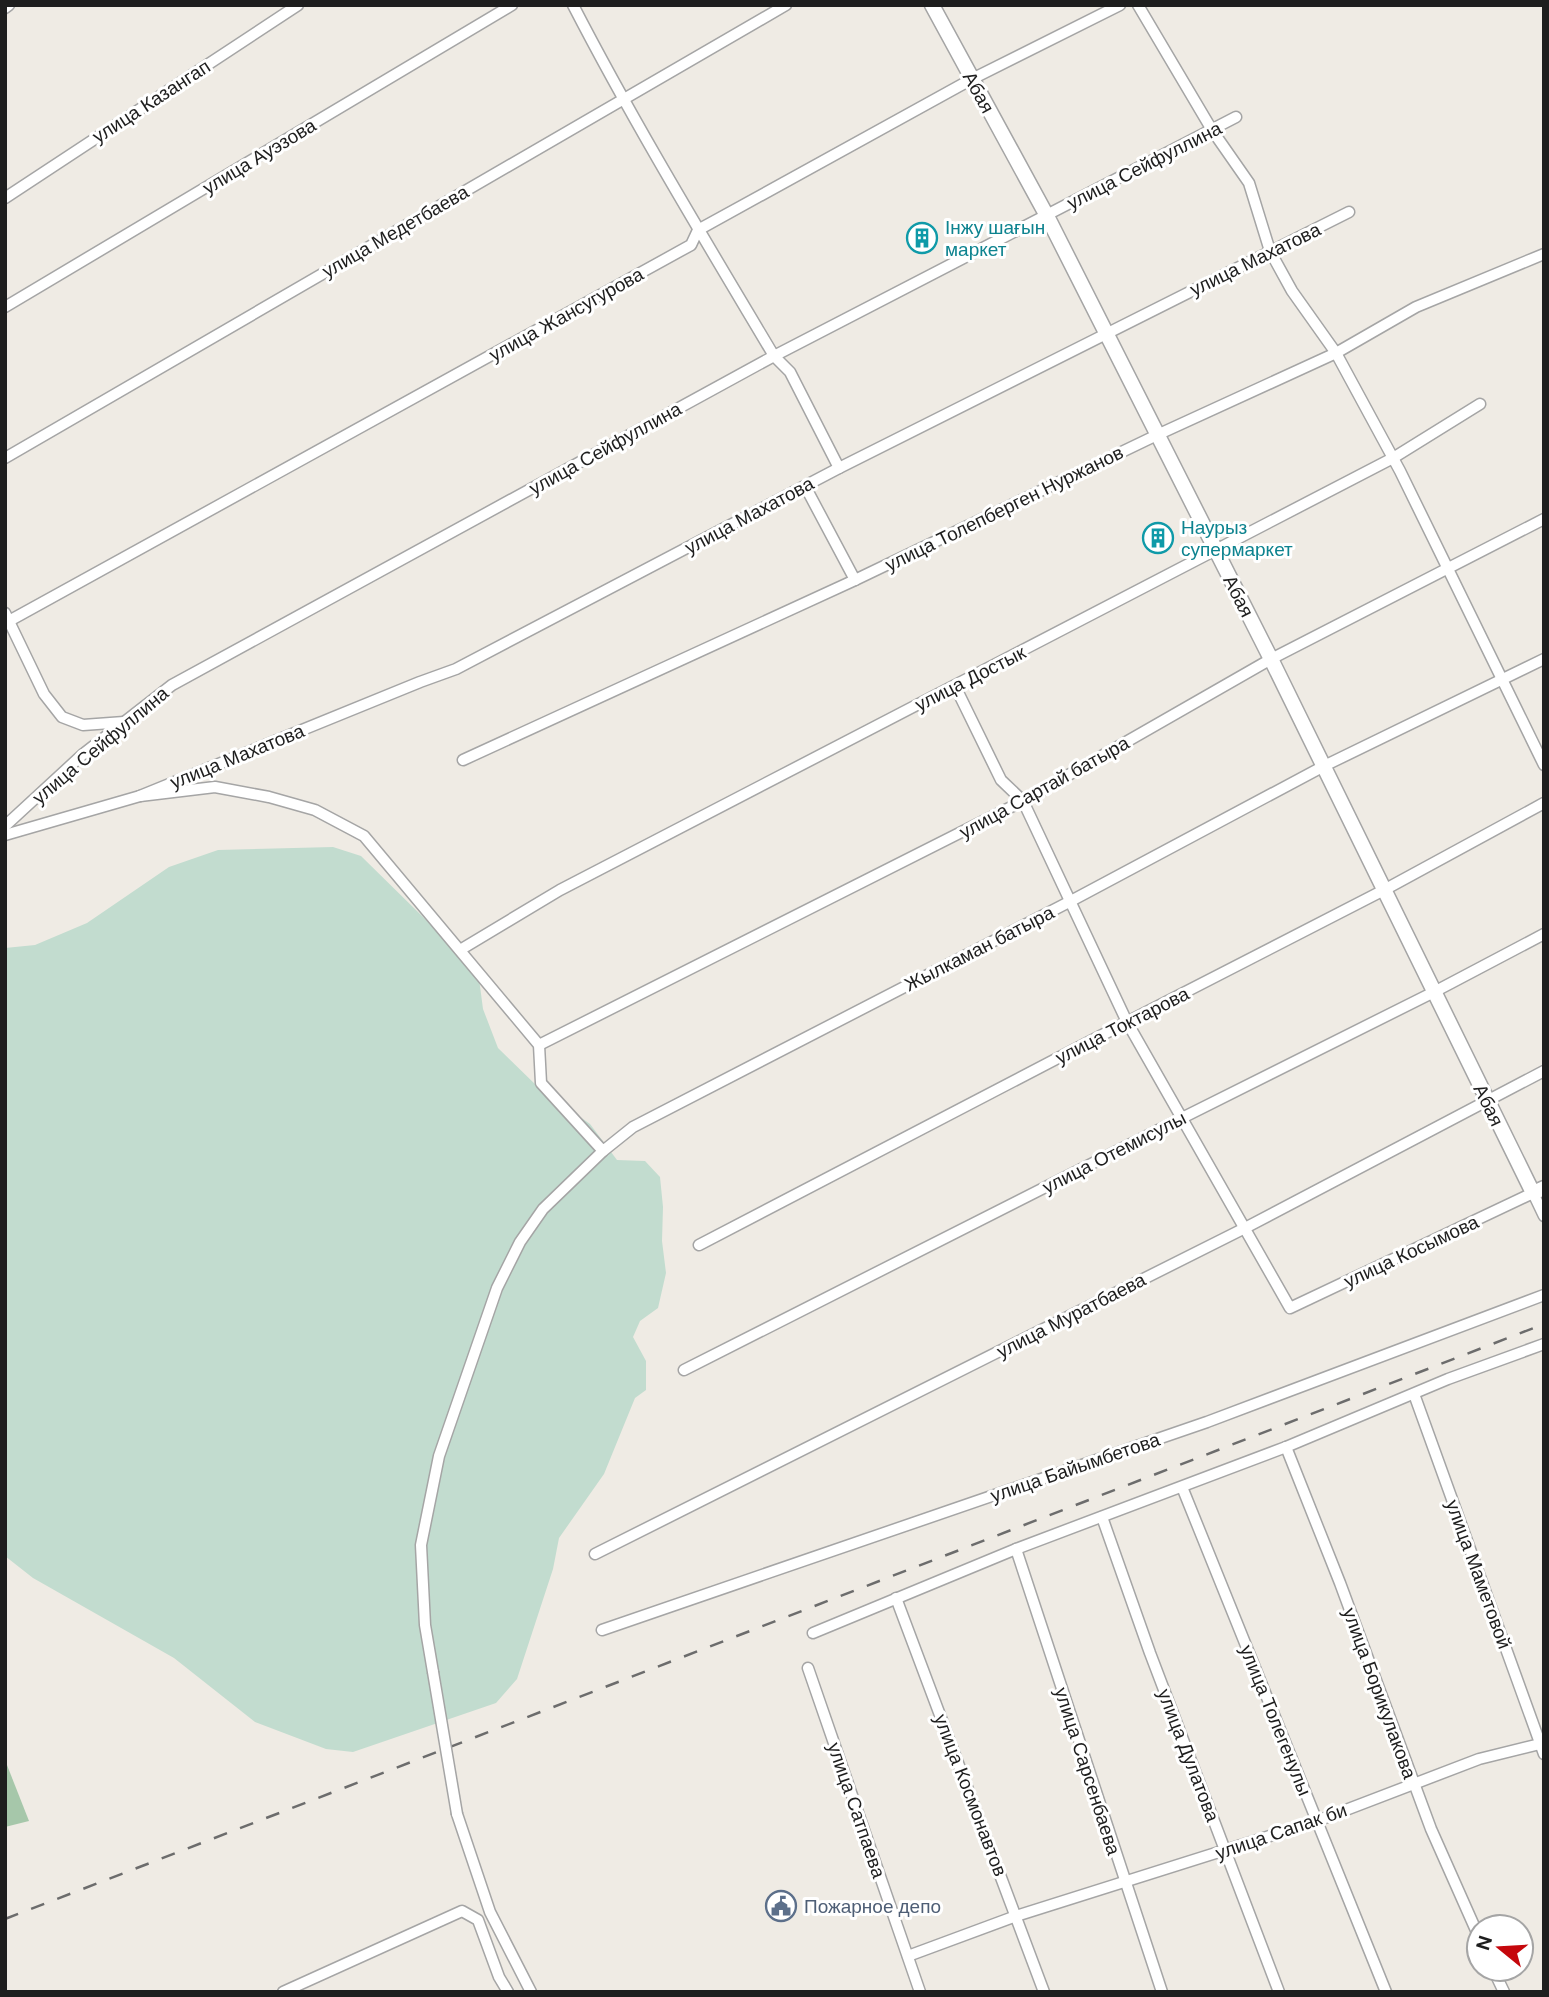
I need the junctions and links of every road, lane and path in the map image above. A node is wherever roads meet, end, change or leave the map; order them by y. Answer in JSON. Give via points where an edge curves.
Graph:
{"nodes":[{"id":1,"x":298,"y":5,"type":"edge"},
{"id":2,"x":512,"y":5,"type":"edge"},
{"id":3,"x":573,"y":5,"type":"edge"},
{"id":4,"x":786,"y":5,"type":"edge"},
{"id":5,"x":932,"y":5,"type":"edge"},
{"id":6,"x":1120,"y":5,"type":"edge"},
{"id":7,"x":1138,"y":5,"type":"edge"},
{"id":8,"x":972,"y":79,"type":"junction"},
{"id":9,"x":621,"y":99,"type":"junction"},
{"id":10,"x":1236,"y":117,"type":"dead end"},
{"id":11,"x":1212,"y":130,"type":"junction"},
{"id":12,"x":5,"y":198,"type":"edge"},
{"id":13,"x":1349,"y":212,"type":"dead end"},
{"id":14,"x":1046,"y":215,"type":"junction"},
{"id":15,"x":698,"y":230,"type":"junction"},
{"id":16,"x":1270,"y":251,"type":"junction"},
{"id":17,"x":1544,"y":254,"type":"edge"},
{"id":18,"x":5,"y":307,"type":"edge"},
{"id":19,"x":1105,"y":333,"type":"junction"},
{"id":20,"x":1336,"y":353,"type":"junction"},
{"id":21,"x":774,"y":356,"type":"junction"},
{"id":22,"x":1480,"y":404,"type":"dead end"},
{"id":23,"x":1157,"y":435,"type":"junction"},
{"id":24,"x":5,"y":458,"type":"edge"},
{"id":25,"x":1393,"y":458,"type":"junction"},
{"id":26,"x":839,"y":468,"type":"junction"},
{"id":27,"x":805,"y":486,"type":"junction"},
{"id":28,"x":1544,"y":519,"type":"edge"},
{"id":29,"x":1216,"y":551,"type":"junction"},
{"id":30,"x":1446,"y":569,"type":"junction"},
{"id":31,"x":855,"y":580,"type":"junction"},
{"id":32,"x":7,"y":617,"type":"edge"},
{"id":33,"x":1271,"y":659,"type":"junction"},
{"id":34,"x":1544,"y":659,"type":"edge"},
{"id":35,"x":1501,"y":680,"type":"junction"},
{"id":36,"x":955,"y":686,"type":"junction"},
{"id":37,"x":124,"y":722,"type":"junction"},
{"id":38,"x":463,"y":760,"type":"dead end"},
{"id":39,"x":1544,"y":765,"type":"edge"},
{"id":40,"x":1324,"y":766,"type":"junction"},
{"id":41,"x":140,"y":796,"type":"junction"},
{"id":42,"x":1023,"y":801,"type":"junction"},
{"id":43,"x":1544,"y":803,"type":"edge"},
{"id":44,"x":5,"y":826,"type":"edge"},
{"id":45,"x":5,"y":835,"type":"edge"},
{"id":46,"x":1384,"y":890,"type":"junction"},
{"id":47,"x":1069,"y":902,"type":"junction"},
{"id":48,"x":1544,"y":934,"type":"edge"},
{"id":49,"x":460,"y":950,"type":"junction"},
{"id":50,"x":1434,"y":992,"type":"junction"},
{"id":51,"x":1127,"y":1022,"type":"junction"},
{"id":52,"x":539,"y":1045,"type":"junction"},
{"id":53,"x":1544,"y":1071,"type":"edge"},
{"id":54,"x":1487,"y":1101,"type":"junction"},
{"id":55,"x":1182,"y":1118,"type":"junction"},
{"id":56,"x":603,"y":1151,"type":"junction"},
{"id":57,"x":1538,"y":1191,"type":"edge"},
{"id":58,"x":1544,"y":1216,"type":"edge"},
{"id":59,"x":1245,"y":1228,"type":"junction"},
{"id":60,"x":699,"y":1245,"type":"dead end"},
{"id":61,"x":1544,"y":1295,"type":"edge"},
{"id":62,"x":1544,"y":1344,"type":"edge"},
{"id":63,"x":684,"y":1370,"type":"dead end"},
{"id":64,"x":1414,"y":1394,"type":"junction"},
{"id":65,"x":1286,"y":1447,"type":"junction"},
{"id":66,"x":1182,"y":1487,"type":"junction"},
{"id":67,"x":1102,"y":1517,"type":"junction"},
{"id":68,"x":1016,"y":1549,"type":"junction"},
{"id":69,"x":595,"y":1554,"type":"dead end"},
{"id":70,"x":896,"y":1598,"type":"junction"},
{"id":71,"x":602,"y":1630,"type":"dead end"},
{"id":72,"x":813,"y":1633,"type":"dead end"},
{"id":73,"x":808,"y":1668,"type":"dead end"},
{"id":74,"x":1542,"y":1747,"type":"edge"},
{"id":75,"x":1413,"y":1783,"type":"junction"},
{"id":76,"x":1317,"y":1821,"type":"junction"},
{"id":77,"x":1226,"y":1851,"type":"junction"},
{"id":78,"x":1124,"y":1883,"type":"junction"},
{"id":79,"x":1468,"y":1913,"type":"edge"},
{"id":80,"x":1016,"y":1916,"type":"junction"},
{"id":81,"x":908,"y":1956,"type":"junction"},
{"id":82,"x":283,"y":1992,"type":"edge"},
{"id":83,"x":508,"y":1992,"type":"edge"},
{"id":84,"x":531,"y":1992,"type":"edge"},
{"id":85,"x":920,"y":1992,"type":"edge"},
{"id":86,"x":1044,"y":1992,"type":"edge"},
{"id":87,"x":1162,"y":1992,"type":"edge"},
{"id":88,"x":1279,"y":1992,"type":"edge"},
{"id":89,"x":1386,"y":1992,"type":"edge"}],
"edges":[{"from":1,"to":12,"type":"street","name":"улица Казангап"},
{"from":2,"to":18,"type":"street","name":"улица Ауэзова"},
{"from":3,"to":9,"type":"street"},
{"from":4,"to":9,"type":"street","name":"улица Медетбаева"},
{"from":5,"to":8,"type":"street","name":"Абая"},
{"from":6,"to":8,"type":"street","name":"улица Жансугурова"},
{"from":7,"to":11,"type":"street"},
{"from":8,"to":14,"type":"street","name":"Абая"},
{"from":8,"to":15,"type":"street","name":"улица Жансугурова"},
{"from":9,"to":15,"type":"street"},
{"from":9,"to":24,"type":"street","name":"улица Медетбаева"},
{"from":10,"to":11,"type":"street","name":"улица Сейфуллина"},
{"from":11,"to":14,"type":"street","name":"улица Сейфуллина"},
{"from":11,"to":16,"type":"street","via":[[1249,183]]},
{"from":13,"to":16,"type":"street","name":"улица Махатова"},
{"from":14,"to":19,"type":"street","name":"Абая"},
{"from":14,"to":21,"type":"street","name":"улица Сейфуллина"},
{"from":15,"to":21,"type":"street"},
{"from":15,"to":32,"type":"street","name":"улица Жансугурова","via":[[691,244]]},
{"from":16,"to":19,"type":"street","name":"улица Махатова"},
{"from":16,"to":20,"type":"street"},
{"from":17,"to":20,"type":"street","name":"улица Толепберген Нуржанов","via":[[1416,307]]},
{"from":19,"to":23,"type":"street","name":"Абая"},
{"from":19,"to":26,"type":"street","name":"улица Махатова"},
{"from":20,"to":23,"type":"street","name":"улица Толепберген Нуржанов"},
{"from":20,"to":25,"type":"street"},
{"from":21,"to":26,"type":"street","via":[[790,372]]},
{"from":21,"to":37,"type":"street","name":"улица Сейфуллина","via":[[172,685]]},
{"from":22,"to":25,"type":"street","name":"улица Достык"},
{"from":23,"to":29,"type":"street","name":"Абая"},
{"from":23,"to":31,"type":"street","name":"улица Толепберген Нуржанов"},
{"from":25,"to":29,"type":"street","name":"улица Достык"},
{"from":25,"to":30,"type":"street"},
{"from":26,"to":27,"type":"street","name":"улица Махатова"},
{"from":27,"to":31,"type":"street"},
{"from":27,"to":41,"type":"street","name":"улица Махатова","via":[[456,669]]},
{"from":28,"to":30,"type":"street","name":"улица Сартай батыра"},
{"from":29,"to":33,"type":"street","name":"Абая"},
{"from":29,"to":36,"type":"street","name":"улица Достык"},
{"from":30,"to":33,"type":"street","name":"улица Сартай батыра"},
{"from":30,"to":35,"type":"street"},
{"from":31,"to":38,"type":"street","name":"улица Толепберген Нуржанов"},
{"from":32,"to":37,"type":"street","via":[[44,694],[62,718],[83,725]]},
{"from":33,"to":40,"type":"street","name":"Абая"},
{"from":33,"to":42,"type":"street","name":"улица Сартай батыра"},
{"from":34,"to":35,"type":"street","name":"Жылкаман батыра"},
{"from":35,"to":39,"type":"street"},
{"from":35,"to":40,"type":"street","name":"Жылкаман батыра"},
{"from":36,"to":42,"type":"street","via":[[1001,780]]},
{"from":36,"to":49,"type":"street","name":"улица Достык","via":[[561,890]]},
{"from":37,"to":44,"type":"street","name":"улица Сейфуллина"},
{"from":40,"to":46,"type":"street","name":"Абая"},
{"from":40,"to":47,"type":"street","name":"Жылкаман батыра"},
{"from":41,"to":45,"type":"street"},
{"from":41,"to":49,"type":"street","via":[[215,787],[314,810],[365,836]]},
{"from":42,"to":47,"type":"street"},
{"from":42,"to":52,"type":"street","name":"улица Сартай батыра"},
{"from":43,"to":46,"type":"street","name":"улица Токтарова"},
{"from":46,"to":50,"type":"street","name":"Абая"},
{"from":46,"to":51,"type":"street","name":"улица Токтарова"},
{"from":47,"to":51,"type":"street"},
{"from":47,"to":56,"type":"street","name":"Жылкаман батыра","via":[[633,1127]]},
{"from":48,"to":50,"type":"street","name":"улица Отемисулы"},
{"from":49,"to":52,"type":"street"},
{"from":50,"to":54,"type":"street","name":"Абая"},
{"from":50,"to":55,"type":"street","name":"улица Отемисулы"},
{"from":51,"to":55,"type":"street"},
{"from":51,"to":60,"type":"street","name":"улица Токтарова"},
{"from":52,"to":56,"type":"street","via":[[541,1083]]},
{"from":53,"to":54,"type":"street","name":"улица Муратбаева"},
{"from":54,"to":57,"type":"street","name":"Абая"},
{"from":54,"to":59,"type":"street","name":"улица Муратбаева"},
{"from":55,"to":59,"type":"street"},
{"from":55,"to":63,"type":"street","name":"улица Отемисулы"},
{"from":56,"to":84,"type":"street","name":"Жылкаман батыра","bridge":true,"via":[[542,1209],[497,1288],[439,1456],[421,1545],[425,1625],[457,1814],[490,1912]]},
{"from":57,"to":58,"type":"street"},
{"from":57,"to":59,"type":"street","name":"улица Косымова","via":[[1290,1308]]},
{"from":59,"to":69,"type":"street","name":"улица Муратбаева"},
{"from":61,"to":71,"type":"street","name":"улица Байымбетова","via":[[1207,1422]]},
{"from":62,"to":64,"type":"street"},
{"from":64,"to":65,"type":"street"},
{"from":64,"to":74,"type":"street","name":"улица Маметовой"},
{"from":65,"to":66,"type":"street"},
{"from":65,"to":75,"type":"street","name":"улица Борикулакова"},
{"from":66,"to":67,"type":"street"},
{"from":66,"to":76,"type":"street","name":"улица Толегенулы"},
{"from":67,"to":68,"type":"street"},
{"from":67,"to":77,"type":"street","name":"улица Дулатова"},
{"from":68,"to":70,"type":"street"},
{"from":68,"to":78,"type":"street","name":"улица Сарсенбаева"},
{"from":70,"to":72,"type":"street"},
{"from":70,"to":80,"type":"street","name":"улица Космонавтов"},
{"from":73,"to":81,"type":"street","name":"улица Сатпаева"},
{"from":74,"to":75,"type":"street","name":"улица Сапак би","via":[[1479,1759]]},
{"from":75,"to":76,"type":"street","name":"улица Сапак би"},
{"from":75,"to":79,"type":"street","name":"улица Борикулакова"},
{"from":76,"to":77,"type":"street","name":"улица Сапак би"},
{"from":76,"to":89,"type":"street","name":"улица Толегенулы"},
{"from":77,"to":78,"type":"street","name":"улица Сапак би"},
{"from":77,"to":88,"type":"street","name":"улица Дулатова"},
{"from":78,"to":80,"type":"street","name":"улица Сапак би"},
{"from":78,"to":87,"type":"street","name":"улица Сарсенбаева"},
{"from":80,"to":81,"type":"street","name":"улица Сапак би"},
{"from":80,"to":86,"type":"street","name":"улица Космонавтов"},
{"from":81,"to":85,"type":"street","name":"улица Сатпаева"},
{"from":82,"to":83,"type":"street","via":[[461,1911],[478,1920]]}]}
